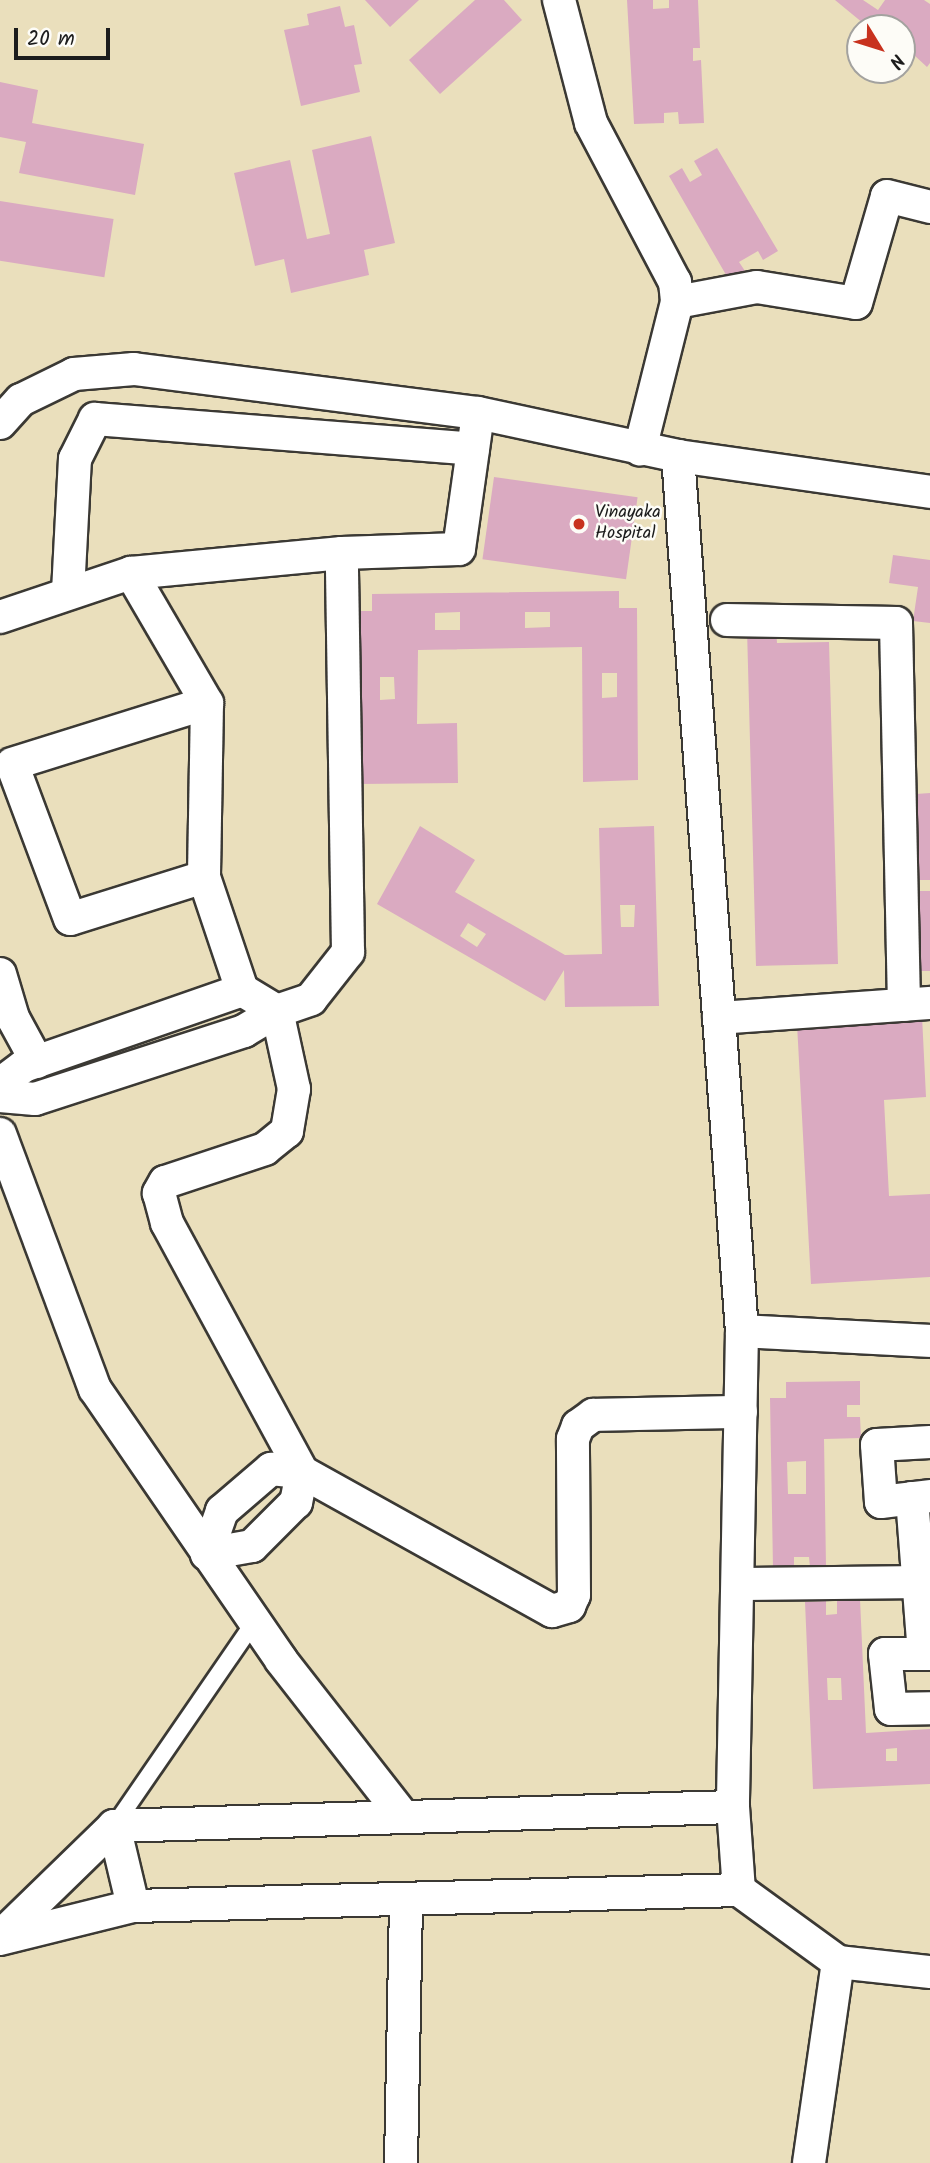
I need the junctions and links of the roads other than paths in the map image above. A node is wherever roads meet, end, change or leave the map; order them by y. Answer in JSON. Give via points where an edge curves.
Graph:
{"nodes":[{"id":1,"x":559,"y":0,"type":"edge"},
{"id":2,"x":930,"y":208,"type":"edge"},
{"id":3,"x":677,"y":302,"type":"junction"},
{"id":4,"x":478,"y":413,"type":"junction"},
{"id":5,"x":0,"y":423,"type":"edge"},
{"id":6,"x":473,"y":449,"type":"junction"},
{"id":7,"x":640,"y":449,"type":"junction"},
{"id":8,"x":678,"y":456,"type":"junction"},
{"id":9,"x":930,"y":492,"type":"edge"},
{"id":10,"x":342,"y":553,"type":"junction"},
{"id":11,"x":131,"y":573,"type":"junction"},
{"id":12,"x":68,"y":592,"type":"junction"},
{"id":13,"x":0,"y":617,"type":"edge"},
{"id":14,"x":727,"y":621,"type":"dead end"},
{"id":15,"x":207,"y":703,"type":"junction"},
{"id":16,"x":204,"y":877,"type":"junction"},
{"id":17,"x":0,"y":974,"type":"edge"},
{"id":18,"x":242,"y":990,"type":"junction"},
{"id":19,"x":917,"y":1004,"type":"edge"},
{"id":20,"x":277,"y":1011,"type":"junction"},
{"id":21,"x":719,"y":1018,"type":"junction"},
{"id":22,"x":37,"y":1062,"type":"junction"},
{"id":23,"x":0,"y":1084,"type":"edge"},
{"id":24,"x":0,"y":1096,"type":"edge"},
{"id":25,"x":0,"y":1135,"type":"edge"},
{"id":26,"x":741,"y":1331,"type":"junction"},
{"id":27,"x":930,"y":1341,"type":"edge"},
{"id":28,"x":741,"y":1412,"type":"junction"},
{"id":29,"x":930,"y":1442,"type":"edge"},
{"id":30,"x":302,"y":1472,"type":"junction"},
{"id":31,"x":921,"y":1497,"type":"edge"},
{"id":32,"x":206,"y":1553,"type":"junction"},
{"id":33,"x":922,"y":1582,"type":"edge"},
{"id":34,"x":738,"y":1584,"type":"junction"},
{"id":35,"x":254,"y":1622,"type":"junction"},
{"id":36,"x":927,"y":1654,"type":"edge"},
{"id":37,"x":930,"y":1708,"type":"edge"},
{"id":38,"x":733,"y":1807,"type":"junction"},
{"id":39,"x":402,"y":1815,"type":"junction"},
{"id":40,"x":114,"y":1826,"type":"junction"},
{"id":41,"x":739,"y":1890,"type":"junction"},
{"id":42,"x":406,"y":1900,"type":"junction"},
{"id":43,"x":133,"y":1906,"type":"junction"},
{"id":44,"x":0,"y":1938,"type":"edge"},
{"id":45,"x":838,"y":1962,"type":"junction"},
{"id":46,"x":930,"y":1972,"type":"edge"},
{"id":47,"x":401,"y":2163,"type":"edge"},
{"id":48,"x":808,"y":2163,"type":"edge"}],
"edges":[{"from":1,"to":3,"type":"street","via":[[591,123],[675,282]]},
{"from":2,"to":3,"type":"street","via":[[887,196],[856,303],[757,287]]},
{"from":3,"to":7,"type":"street"},
{"from":4,"to":5,"type":"street","via":[[134,369],[74,374],[21,400]]},
{"from":4,"to":6,"type":"street"},
{"from":4,"to":7,"type":"street"},
{"from":6,"to":10,"type":"street","via":[[459,549]]},
{"from":6,"to":12,"type":"street","via":[[95,419],[75,459]]},
{"from":7,"to":8,"type":"street"},
{"from":8,"to":9,"type":"street"},
{"from":8,"to":21,"type":"street"},
{"from":10,"to":11,"type":"street"},
{"from":10,"to":20,"type":"street","via":[[348,952],[311,999]]},
{"from":11,"to":12,"type":"street"},
{"from":11,"to":15,"type":"street"},
{"from":12,"to":13,"type":"street"},
{"from":14,"to":19,"type":"street","via":[[896,624]]},
{"from":15,"to":16,"type":"street"},
{"from":15,"to":16,"type":"street","via":[[12,764],[70,919]]},
{"from":16,"to":18,"type":"street"},
{"from":17,"to":22,"type":"street","via":[[13,1018]]},
{"from":18,"to":20,"type":"street"},
{"from":18,"to":22,"type":"street"},
{"from":19,"to":21,"type":"street"},
{"from":20,"to":24,"type":"street","via":[[244,1031],[35,1099]]},
{"from":20,"to":30,"type":"street","via":[[294,1089],[287,1131],[265,1149],[165,1182],[159,1193],[167,1223]]},
{"from":21,"to":26,"type":"street"},
{"from":22,"to":23,"type":"street"},
{"from":25,"to":32,"type":"street","via":[[95,1389]]},
{"from":26,"to":27,"type":"street"},
{"from":26,"to":28,"type":"street"},
{"from":28,"to":30,"type":"street","via":[[593,1415],[578,1426],[573,1439],[575,1595],[562,1610],[552,1611]]},
{"from":28,"to":34,"type":"street"},
{"from":29,"to":31,"type":"street","via":[[877,1445],[881,1502]]},
{"from":30,"to":32,"type":"street","via":[[296,1502],[252,1546]]},
{"from":30,"to":32,"type":"street","via":[[271,1469],[230,1503],[222,1511]]},
{"from":31,"to":33,"type":"street"},
{"from":32,"to":35,"type":"street"},
{"from":33,"to":34,"type":"street"},
{"from":33,"to":36,"type":"street"},
{"from":34,"to":38,"type":"street"},
{"from":35,"to":39,"type":"street"},
{"from":35,"to":40,"type":"lane"},
{"from":36,"to":37,"type":"street","via":[[885,1654],[891,1709]]},
{"from":38,"to":39,"type":"street"},
{"from":38,"to":41,"type":"street"},
{"from":39,"to":40,"type":"street"},
{"from":40,"to":43,"type":"street"},
{"from":40,"to":44,"type":"street"},
{"from":41,"to":42,"type":"street"},
{"from":41,"to":45,"type":"street"},
{"from":42,"to":43,"type":"street"},
{"from":42,"to":47,"type":"street"},
{"from":43,"to":44,"type":"street"},
{"from":45,"to":46,"type":"street"},
{"from":45,"to":48,"type":"street"}]}
